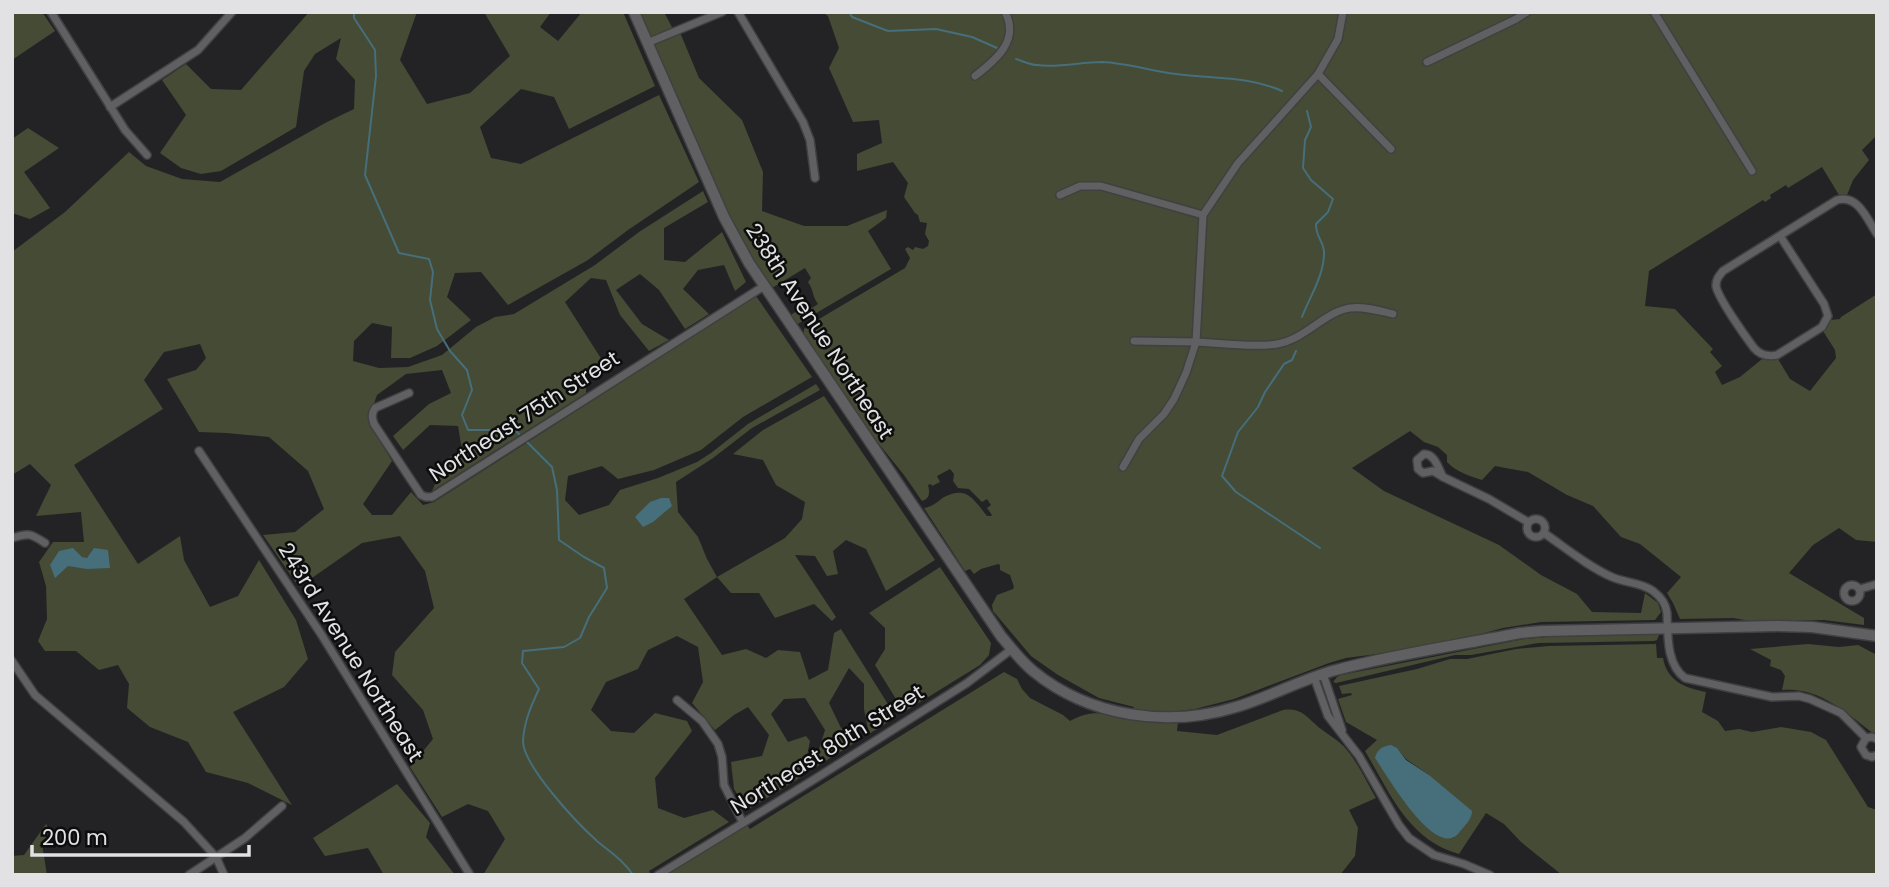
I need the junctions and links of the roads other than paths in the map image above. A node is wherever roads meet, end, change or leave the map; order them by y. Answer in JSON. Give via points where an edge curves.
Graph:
{"nodes":[{"id":1,"x":51,"y":12,"type":"edge"},
{"id":2,"x":232,"y":12,"type":"edge"},
{"id":3,"x":634,"y":12,"type":"edge"},
{"id":4,"x":722,"y":12,"type":"edge"},
{"id":5,"x":738,"y":12,"type":"edge"},
{"id":6,"x":1005,"y":12,"type":"edge"},
{"id":7,"x":1343,"y":12,"type":"edge"},
{"id":8,"x":1527,"y":12,"type":"edge"},
{"id":9,"x":1654,"y":12,"type":"edge"},
{"id":10,"x":647,"y":43,"type":"junction"},
{"id":11,"x":1427,"y":62,"type":"dead end"},
{"id":12,"x":1318,"y":74,"type":"junction"},
{"id":13,"x":975,"y":76,"type":"dead end"},
{"id":14,"x":110,"y":107,"type":"junction"},
{"id":15,"x":1391,"y":149,"type":"dead end"},
{"id":16,"x":148,"y":155,"type":"dead end"},
{"id":17,"x":1752,"y":171,"type":"dead end"},
{"id":18,"x":815,"y":178,"type":"dead end"},
{"id":19,"x":1060,"y":195,"type":"dead end"},
{"id":20,"x":1203,"y":215,"type":"junction"},
{"id":21,"x":1877,"y":234,"type":"edge"},
{"id":22,"x":1780,"y":236,"type":"junction"},
{"id":23,"x":764,"y":286,"type":"junction"},
{"id":24,"x":1393,"y":314,"type":"dead end"},
{"id":25,"x":1134,"y":341,"type":"dead end"},
{"id":26,"x":1196,"y":342,"type":"junction"},
{"id":27,"x":409,"y":393,"type":"dead end"},
{"id":28,"x":199,"y":451,"type":"dead end"},
{"id":29,"x":1123,"y":467,"type":"dead end"},
{"id":30,"x":1443,"y":477,"type":"dead end"},
{"id":31,"x":1528,"y":522,"type":"junction"},
{"id":32,"x":1544,"y":533,"type":"junction"},
{"id":33,"x":12,"y":538,"type":"edge"},
{"id":34,"x":45,"y":543,"type":"dead end"},
{"id":35,"x":1877,"y":584,"type":"edge"},
{"id":36,"x":1860,"y":589,"type":"dead end"},
{"id":37,"x":1668,"y":629,"type":"junction"},
{"id":38,"x":1877,"y":636,"type":"edge"},
{"id":39,"x":1012,"y":649,"type":"junction"},
{"id":40,"x":12,"y":661,"type":"edge"},
{"id":41,"x":1318,"y":676,"type":"junction"},
{"id":42,"x":677,"y":700,"type":"dead end"},
{"id":43,"x":1866,"y":738,"type":"junction"},
{"id":44,"x":1877,"y":739,"type":"edge"},
{"id":45,"x":1876,"y":756,"type":"edge"},
{"id":46,"x":282,"y":806,"type":"dead end"},
{"id":47,"x":743,"y":823,"type":"junction"},
{"id":48,"x":216,"y":857,"type":"junction"},
{"id":49,"x":189,"y":875,"type":"edge"},
{"id":50,"x":224,"y":875,"type":"edge"},
{"id":51,"x":470,"y":875,"type":"edge"},
{"id":52,"x":658,"y":875,"type":"edge"},
{"id":53,"x":1490,"y":875,"type":"edge"}],
"edges":[{"from":1,"to":14,"type":"street"},
{"from":2,"to":14,"type":"street","via":[[198,50]]},
{"from":3,"to":10,"type":"street","name":"238th Avenue Northeast"},
{"from":4,"to":10,"type":"street"},
{"from":5,"to":18,"type":"street","via":[[803,122]]},
{"from":6,"to":13,"type":"street","via":[[1009,38],[996,59]]},
{"from":7,"to":12,"type":"street","via":[[1338,39]]},
{"from":8,"to":11,"type":"street"},
{"from":9,"to":17,"type":"street"},
{"from":10,"to":23,"type":"street","name":"238th Avenue Northeast","via":[[727,223]]},
{"from":12,"to":15,"type":"street"},
{"from":12,"to":20,"type":"street","via":[[1238,163]]},
{"from":14,"to":16,"type":"street"},
{"from":19,"to":20,"type":"street","via":[[1080,186],[1101,186]]},
{"from":20,"to":26,"type":"street"},
{"from":21,"to":22,"type":"street","via":[[1849,199],[1837,200]]},
{"from":22,"to":22,"type":"street","via":[[1723,271],[1716,284],[1750,342],[1765,355],[1777,355],[1822,327],[1828,316]]},
{"from":23,"to":27,"type":"street","name":"Northeast 75th Street","via":[[432,496],[421,495],[372,418],[375,408]]},
{"from":23,"to":39,"type":"street","name":"238th Avenue Northeast"},
{"from":24,"to":26,"type":"street","via":[[1367,308],[1340,310],[1279,344]]},
{"from":25,"to":26,"type":"street"},
{"from":26,"to":29,"type":"street","via":[[1174,400],[1139,439]]},
{"from":28,"to":51,"type":"street","name":"243rd Avenue Northeast","via":[[321,634]]},
{"from":30,"to":31,"type":"street"},
{"from":31,"to":32,"type":"street","via":[[1541,520]]},
{"from":31,"to":32,"type":"street","via":[[1530,535]]},
{"from":32,"to":37,"type":"street","via":[[1607,575],[1653,591],[1666,606]]},
{"from":33,"to":34,"type":"street","via":[[27,533]]},
{"from":35,"to":36,"type":"street"},
{"from":37,"to":38,"type":"street","name":"238th Avenue Northeast","via":[[1777,626]]},
{"from":37,"to":41,"type":"street","name":"238th Avenue Northeast","via":[[1520,633]]},
{"from":37,"to":43,"type":"street","via":[[1671,657],[1685,678],[1772,697],[1810,699],[1841,713]]},
{"from":39,"to":41,"type":"street","name":"238th Avenue Northeast","via":[[1051,684],[1102,707],[1135,715],[1205,715]]},
{"from":39,"to":47,"type":"street","name":"Northeast 80th Street","via":[[967,683]]},
{"from":40,"to":48,"type":"street","via":[[36,695],[184,822]]},
{"from":41,"to":53,"type":"street","via":[[1328,716],[1359,756],[1409,838],[1434,855]]},
{"from":42,"to":47,"type":"street","via":[[702,721],[718,744],[724,785]]},
{"from":43,"to":44,"type":"street"},
{"from":43,"to":45,"type":"street","via":[[1861,750]]},
{"from":46,"to":48,"type":"street"},
{"from":47,"to":52,"type":"street","name":"Northeast 80th Street"},
{"from":48,"to":49,"type":"street"},
{"from":48,"to":50,"type":"street"}]}
